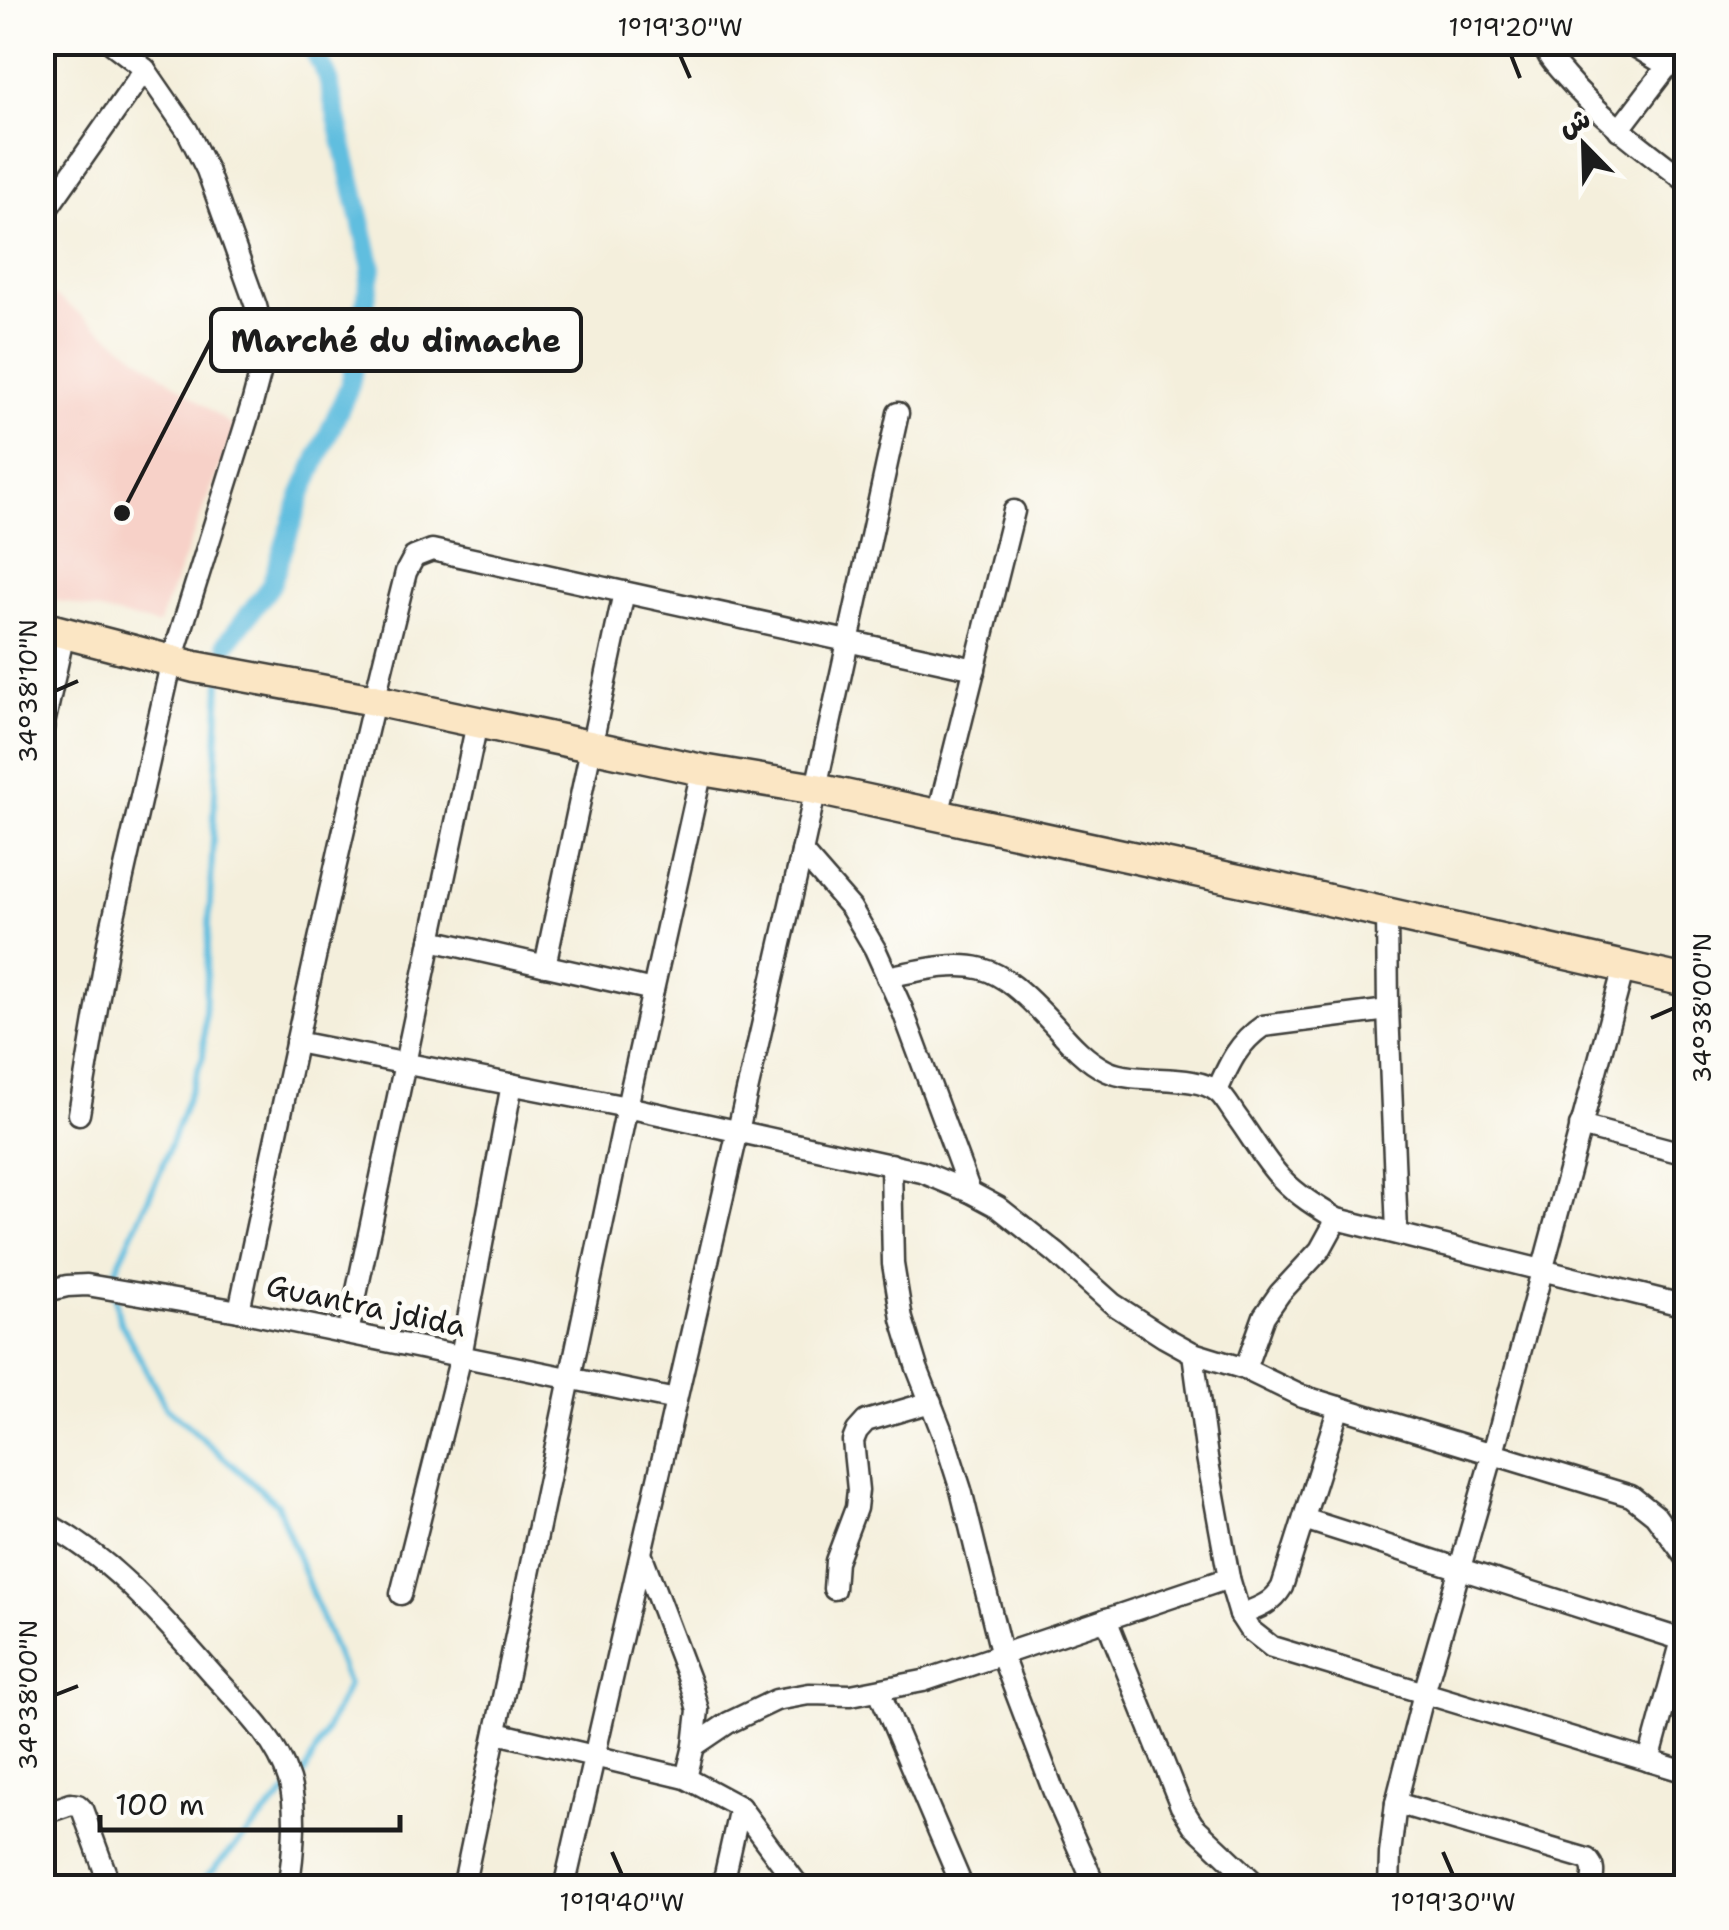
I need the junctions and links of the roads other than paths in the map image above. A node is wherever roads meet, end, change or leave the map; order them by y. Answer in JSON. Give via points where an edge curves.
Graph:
{"nodes":[{"id":1,"x":110,"y":42,"type":"edge"},
{"id":2,"x":1544,"y":42,"type":"edge"},
{"id":3,"x":1628,"y":42,"type":"edge"},
{"id":4,"x":1679,"y":57,"type":"edge"},
{"id":5,"x":145,"y":69,"type":"junction"},
{"id":6,"x":1619,"y":130,"type":"junction"},
{"id":7,"x":1686,"y":181,"type":"edge"},
{"id":8,"x":42,"y":216,"type":"edge"},
{"id":9,"x":898,"y":413,"type":"dead end"},
{"id":10,"x":1014,"y":511,"type":"dead end"},
{"id":11,"x":624,"y":592,"type":"junction"},
{"id":12,"x":53,"y":630,"type":"edge"},
{"id":13,"x":848,"y":640,"type":"junction"},
{"id":14,"x":184,"y":663,"type":"junction"},
{"id":15,"x":974,"y":669,"type":"junction"},
{"id":16,"x":374,"y":700,"type":"junction"},
{"id":17,"x":478,"y":722,"type":"junction"},
{"id":18,"x":42,"y":733,"type":"edge"},
{"id":19,"x":592,"y":746,"type":"junction"},
{"id":20,"x":702,"y":770,"type":"junction"},
{"id":21,"x":816,"y":789,"type":"junction"},
{"id":22,"x":938,"y":815,"type":"junction"},
{"id":23,"x":802,"y":852,"type":"junction"},
{"id":24,"x":1387,"y":913,"type":"junction"},
{"id":25,"x":431,"y":940,"type":"junction"},
{"id":26,"x":545,"y":966,"type":"junction"},
{"id":27,"x":1624,"y":967,"type":"junction"},
{"id":28,"x":887,"y":976,"type":"junction"},
{"id":29,"x":1686,"y":981,"type":"edge"},
{"id":30,"x":653,"y":990,"type":"junction"},
{"id":31,"x":1388,"y":1010,"type":"junction"},
{"id":32,"x":296,"y":1042,"type":"junction"},
{"id":33,"x":405,"y":1064,"type":"junction"},
{"id":34,"x":512,"y":1084,"type":"junction"},
{"id":35,"x":1218,"y":1092,"type":"junction"},
{"id":36,"x":628,"y":1108,"type":"junction"},
{"id":37,"x":79,"y":1114,"type":"dead end"},
{"id":38,"x":1580,"y":1126,"type":"junction"},
{"id":39,"x":737,"y":1133,"type":"junction"},
{"id":40,"x":1686,"y":1154,"type":"edge"},
{"id":41,"x":890,"y":1164,"type":"junction"},
{"id":42,"x":970,"y":1192,"type":"junction"},
{"id":43,"x":1336,"y":1218,"type":"junction"},
{"id":44,"x":1396,"y":1232,"type":"junction"},
{"id":45,"x":1541,"y":1270,"type":"junction"},
{"id":46,"x":42,"y":1292,"type":"edge"},
{"id":47,"x":1686,"y":1306,"type":"edge"},
{"id":48,"x":239,"y":1311,"type":"junction"},
{"id":49,"x":348,"y":1333,"type":"junction"},
{"id":50,"x":1193,"y":1353,"type":"junction"},
{"id":51,"x":461,"y":1356,"type":"junction"},
{"id":52,"x":1245,"y":1369,"type":"junction"},
{"id":53,"x":570,"y":1378,"type":"junction"},
{"id":54,"x":676,"y":1400,"type":"junction"},
{"id":55,"x":930,"y":1402,"type":"junction"},
{"id":56,"x":1339,"y":1407,"type":"junction"},
{"id":57,"x":1493,"y":1453,"type":"junction"},
{"id":58,"x":1304,"y":1519,"type":"junction"},
{"id":59,"x":42,"y":1521,"type":"edge"},
{"id":60,"x":1686,"y":1522,"type":"edge"},
{"id":61,"x":1682,"y":1550,"type":"edge"},
{"id":62,"x":642,"y":1554,"type":"junction"},
{"id":63,"x":1459,"y":1569,"type":"junction"},
{"id":64,"x":1229,"y":1578,"type":"junction"},
{"id":65,"x":834,"y":1590,"type":"dead end"},
{"id":66,"x":401,"y":1594,"type":"dead end"},
{"id":67,"x":1240,"y":1615,"type":"junction"},
{"id":68,"x":1106,"y":1619,"type":"junction"},
{"id":69,"x":1684,"y":1640,"type":"edge"},
{"id":70,"x":1002,"y":1656,"type":"junction"},
{"id":71,"x":879,"y":1691,"type":"junction"},
{"id":72,"x":1424,"y":1692,"type":"junction"},
{"id":73,"x":497,"y":1733,"type":"junction"},
{"id":74,"x":694,"y":1746,"type":"junction"},
{"id":75,"x":594,"y":1757,"type":"junction"},
{"id":76,"x":1649,"y":1761,"type":"junction"},
{"id":77,"x":1686,"y":1772,"type":"edge"},
{"id":78,"x":686,"y":1778,"type":"junction"},
{"id":79,"x":1396,"y":1803,"type":"junction"},
{"id":80,"x":740,"y":1807,"type":"junction"},
{"id":81,"x":42,"y":1814,"type":"edge"},
{"id":82,"x":1385,"y":1886,"type":"edge"},
{"id":83,"x":112,"y":1888,"type":"edge"},
{"id":84,"x":288,"y":1888,"type":"edge"},
{"id":85,"x":463,"y":1888,"type":"edge"},
{"id":86,"x":564,"y":1888,"type":"edge"},
{"id":87,"x":722,"y":1888,"type":"edge"},
{"id":88,"x":800,"y":1888,"type":"edge"},
{"id":89,"x":963,"y":1888,"type":"edge"},
{"id":90,"x":1096,"y":1888,"type":"edge"},
{"id":91,"x":1260,"y":1888,"type":"edge"},
{"id":92,"x":1591,"y":1888,"type":"edge"}],
"edges":[{"from":1,"to":5,"type":"street"},
{"from":2,"to":6,"type":"street","via":[[1546,53]]},
{"from":3,"to":4,"type":"street"},
{"from":4,"to":6,"type":"street"},
{"from":5,"to":8,"type":"street"},
{"from":5,"to":14,"type":"street","via":[[207,170],[262,330],[260,374]]},
{"from":6,"to":7,"type":"street"},
{"from":9,"to":13,"type":"street"},
{"from":10,"to":15,"type":"street"},
{"from":11,"to":13,"type":"street"},
{"from":11,"to":16,"type":"street","via":[[432,550],[414,557]]},
{"from":11,"to":19,"type":"street"},
{"from":12,"to":14,"type":"street"},
{"from":12,"to":18,"type":"street"},
{"from":13,"to":15,"type":"street"},
{"from":13,"to":21,"type":"street"},
{"from":14,"to":16,"type":"street"},
{"from":14,"to":37,"type":"street","via":[[108,942]]},
{"from":15,"to":22,"type":"street"},
{"from":16,"to":17,"type":"street"},
{"from":16,"to":32,"type":"street"},
{"from":17,"to":19,"type":"street"},
{"from":17,"to":25,"type":"street"},
{"from":19,"to":20,"type":"street"},
{"from":19,"to":26,"type":"street"},
{"from":20,"to":21,"type":"street"},
{"from":20,"to":30,"type":"street"},
{"from":21,"to":22,"type":"street"},
{"from":21,"to":23,"type":"street"},
{"from":22,"to":24,"type":"street"},
{"from":23,"to":28,"type":"street","via":[[851,908]]},
{"from":23,"to":39,"type":"street"},
{"from":24,"to":27,"type":"street"},
{"from":24,"to":31,"type":"street"},
{"from":25,"to":26,"type":"street"},
{"from":25,"to":33,"type":"street"},
{"from":26,"to":30,"type":"street"},
{"from":27,"to":29,"type":"street"},
{"from":27,"to":38,"type":"street"},
{"from":28,"to":35,"type":"street","via":[[967,964],[996,973],[1103,1069]]},
{"from":28,"to":42,"type":"street"},
{"from":30,"to":36,"type":"street"},
{"from":31,"to":35,"type":"street","via":[[1263,1026],[1234,1054]]},
{"from":31,"to":44,"type":"street"},
{"from":32,"to":33,"type":"street"},
{"from":32,"to":48,"type":"street"},
{"from":33,"to":34,"type":"street"},
{"from":33,"to":49,"type":"street"},
{"from":34,"to":36,"type":"street"},
{"from":34,"to":51,"type":"street"},
{"from":35,"to":43,"type":"street","via":[[1281,1178]]},
{"from":36,"to":39,"type":"street"},
{"from":36,"to":53,"type":"street"},
{"from":38,"to":40,"type":"street"},
{"from":38,"to":45,"type":"street"},
{"from":39,"to":41,"type":"street"},
{"from":39,"to":54,"type":"street"},
{"from":41,"to":42,"type":"street"},
{"from":41,"to":55,"type":"street","via":[[902,1318]]},
{"from":42,"to":50,"type":"street","via":[[1027,1230],[1113,1304]]},
{"from":43,"to":44,"type":"street"},
{"from":43,"to":52,"type":"street","via":[[1320,1250],[1264,1316]]},
{"from":44,"to":45,"type":"street"},
{"from":45,"to":47,"type":"street"},
{"from":45,"to":57,"type":"street"},
{"from":46,"to":48,"type":"street","name":"Guantra jdida","via":[[87,1286]]},
{"from":48,"to":49,"type":"street","name":"Guantra jdida"},
{"from":49,"to":51,"type":"street","name":"Guantra jdida"},
{"from":50,"to":52,"type":"street"},
{"from":50,"to":64,"type":"street"},
{"from":51,"to":53,"type":"street","name":"Guantra jdida"},
{"from":51,"to":66,"type":"street"},
{"from":52,"to":56,"type":"street"},
{"from":53,"to":54,"type":"street","name":"Guantra jdida"},
{"from":53,"to":73,"type":"street"},
{"from":54,"to":62,"type":"street"},
{"from":55,"to":65,"type":"street","via":[[866,1421],[857,1431],[856,1508],[836,1561]]},
{"from":55,"to":70,"type":"street","via":[[961,1490]]},
{"from":56,"to":57,"type":"street"},
{"from":56,"to":58,"type":"street"},
{"from":57,"to":61,"type":"street","via":[[1631,1496]]},
{"from":57,"to":63,"type":"street"},
{"from":58,"to":63,"type":"street"},
{"from":58,"to":67,"type":"street","via":[[1276,1598]]},
{"from":59,"to":84,"type":"street","via":[[118,1572],[259,1726],[290,1782]]},
{"from":60,"to":61,"type":"street"},
{"from":62,"to":74,"type":"street","via":[[698,1710]]},
{"from":62,"to":75,"type":"street"},
{"from":63,"to":69,"type":"street"},
{"from":63,"to":72,"type":"street"},
{"from":64,"to":67,"type":"street"},
{"from":64,"to":68,"type":"street"},
{"from":67,"to":72,"type":"street","via":[[1272,1647]]},
{"from":68,"to":70,"type":"street"},
{"from":68,"to":91,"type":"street","via":[[1181,1806]]},
{"from":69,"to":76,"type":"street"},
{"from":70,"to":71,"type":"street"},
{"from":70,"to":90,"type":"street"},
{"from":71,"to":74,"type":"street","via":[[776,1700]]},
{"from":71,"to":89,"type":"street"},
{"from":72,"to":76,"type":"street"},
{"from":72,"to":79,"type":"street"},
{"from":73,"to":75,"type":"street"},
{"from":73,"to":85,"type":"street"},
{"from":74,"to":78,"type":"street"},
{"from":75,"to":78,"type":"street"},
{"from":75,"to":86,"type":"street"},
{"from":76,"to":77,"type":"street"},
{"from":78,"to":80,"type":"street"},
{"from":79,"to":82,"type":"street"},
{"from":79,"to":92,"type":"street","via":[[1586,1859],[1594,1872]]},
{"from":80,"to":87,"type":"street"},
{"from":80,"to":88,"type":"street"},
{"from":81,"to":83,"type":"street","via":[[78,1804]]}]}
